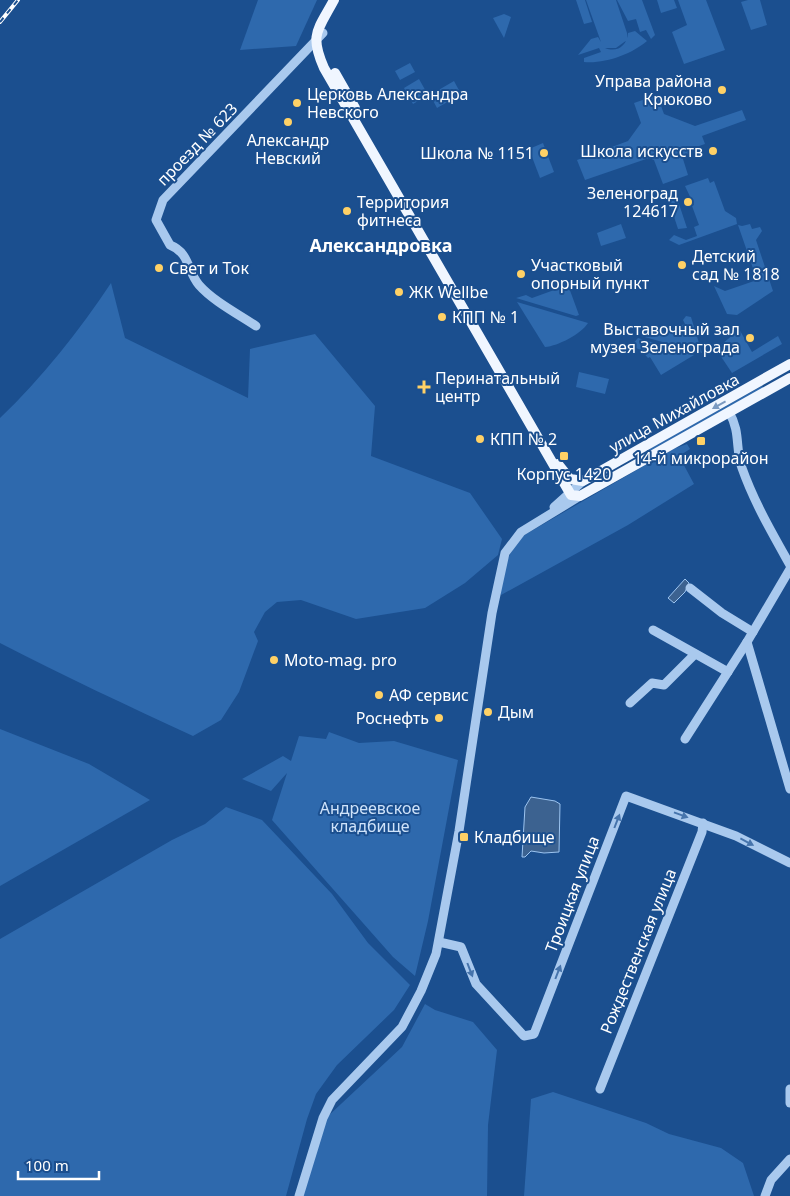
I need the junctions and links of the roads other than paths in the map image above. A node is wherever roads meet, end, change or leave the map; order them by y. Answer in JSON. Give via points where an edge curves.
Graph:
{"nodes":[{"id":1,"x":334,"y":0,"type":"edge"},
{"id":2,"x":341,"y":0,"type":"edge"},
{"id":3,"x":317,"y":45,"type":"junction"},
{"id":4,"x":256,"y":326,"type":"dead end"},
{"id":5,"x":790,"y":364,"type":"edge"},
{"id":6,"x":790,"y":378,"type":"edge"},
{"id":7,"x":767,"y":384,"type":"junction"},
{"id":8,"x":729,"y":412,"type":"junction"},
{"id":9,"x":562,"y":477,"type":"junction"},
{"id":10,"x":583,"y":481,"type":"junction"},
{"id":11,"x":573,"y":495,"type":"junction"},
{"id":12,"x":558,"y":502,"type":"junction"},
{"id":13,"x":547,"y":514,"type":"junction"},
{"id":14,"x":790,"y":565,"type":"edge"},
{"id":15,"x":790,"y":569,"type":"edge"},
{"id":16,"x":690,"y":588,"type":"dead end"},
{"id":17,"x":653,"y":630,"type":"dead end"},
{"id":18,"x":753,"y":632,"type":"junction"},
{"id":19,"x":747,"y":642,"type":"junction"},
{"id":20,"x":695,"y":654,"type":"junction"},
{"id":21,"x":728,"y":672,"type":"junction"},
{"id":22,"x":630,"y":703,"type":"dead end"},
{"id":23,"x":685,"y":739,"type":"dead end"},
{"id":24,"x":790,"y":789,"type":"edge"},
{"id":25,"x":703,"y":823,"type":"junction"},
{"id":26,"x":790,"y":863,"type":"edge"},
{"id":27,"x":439,"y":942,"type":"junction"},
{"id":28,"x":600,"y":1089,"type":"dead end"},
{"id":29,"x":790,"y":1089,"type":"edge"},
{"id":30,"x":790,"y":1102,"type":"edge"},
{"id":31,"x":790,"y":1158,"type":"edge"},
{"id":32,"x":299,"y":1196,"type":"edge"},
{"id":33,"x":765,"y":1196,"type":"edge"}],
"edges":[{"from":1,"to":3,"type":"main road"},
{"from":2,"to":3,"type":"main road"},
{"from":3,"to":4,"type":"street","name":"проезд № 623","via":[[164,200],[156,220],[170,246],[180,249],[188,260],[198,284]]},
{"from":3,"to":9,"type":"main road"},
{"from":3,"to":9,"type":"main road","via":[[340,96]]},
{"from":5,"to":7,"type":"main road","name":"улица Михайловка"},
{"from":6,"to":7,"type":"main road","name":"улица Михайловка"},
{"from":7,"to":8,"type":"main road","name":"улица Михайловка"},
{"from":7,"to":10,"type":"main road","name":"улица Михайловка","one_way":true},
{"from":8,"to":11,"type":"main road","name":"улица Михайловка"},
{"from":8,"to":14,"type":"street","via":[[739,439],[741,466],[761,514]]},
{"from":9,"to":10,"type":"main road"},
{"from":9,"to":11,"type":"main road"},
{"from":9,"to":12,"type":"street"},
{"from":10,"to":11,"type":"street","name":"улица Михайловка"},
{"from":11,"to":12,"type":"street"},
{"from":11,"to":13,"type":"street"},
{"from":12,"to":13,"type":"street"},
{"from":13,"to":27,"type":"street","via":[[514,538],[503,560]]},
{"from":15,"to":18,"type":"street"},
{"from":16,"to":18,"type":"street"},
{"from":17,"to":20,"type":"street"},
{"from":18,"to":19,"type":"street"},
{"from":19,"to":21,"type":"street"},
{"from":19,"to":24,"type":"street"},
{"from":20,"to":21,"type":"street"},
{"from":20,"to":22,"type":"street","via":[[664,685],[652,683]]},
{"from":21,"to":23,"type":"street"},
{"from":25,"to":26,"type":"street","name":"Троицкая улица","one_way":true},
{"from":27,"to":25,"type":"street","name":"Троицкая улица","one_way":true,"via":[[461,946],[476,984],[524,1036],[534,1034],[626,796]]},
{"from":25,"to":28,"type":"street","name":"Рождественская улица"},
{"from":27,"to":32,"type":"street","via":[[432,967],[402,1026],[332,1100],[323,1118]]},
{"from":29,"to":30,"type":"street"},
{"from":31,"to":33,"type":"street","via":[[771,1180]]}]}
